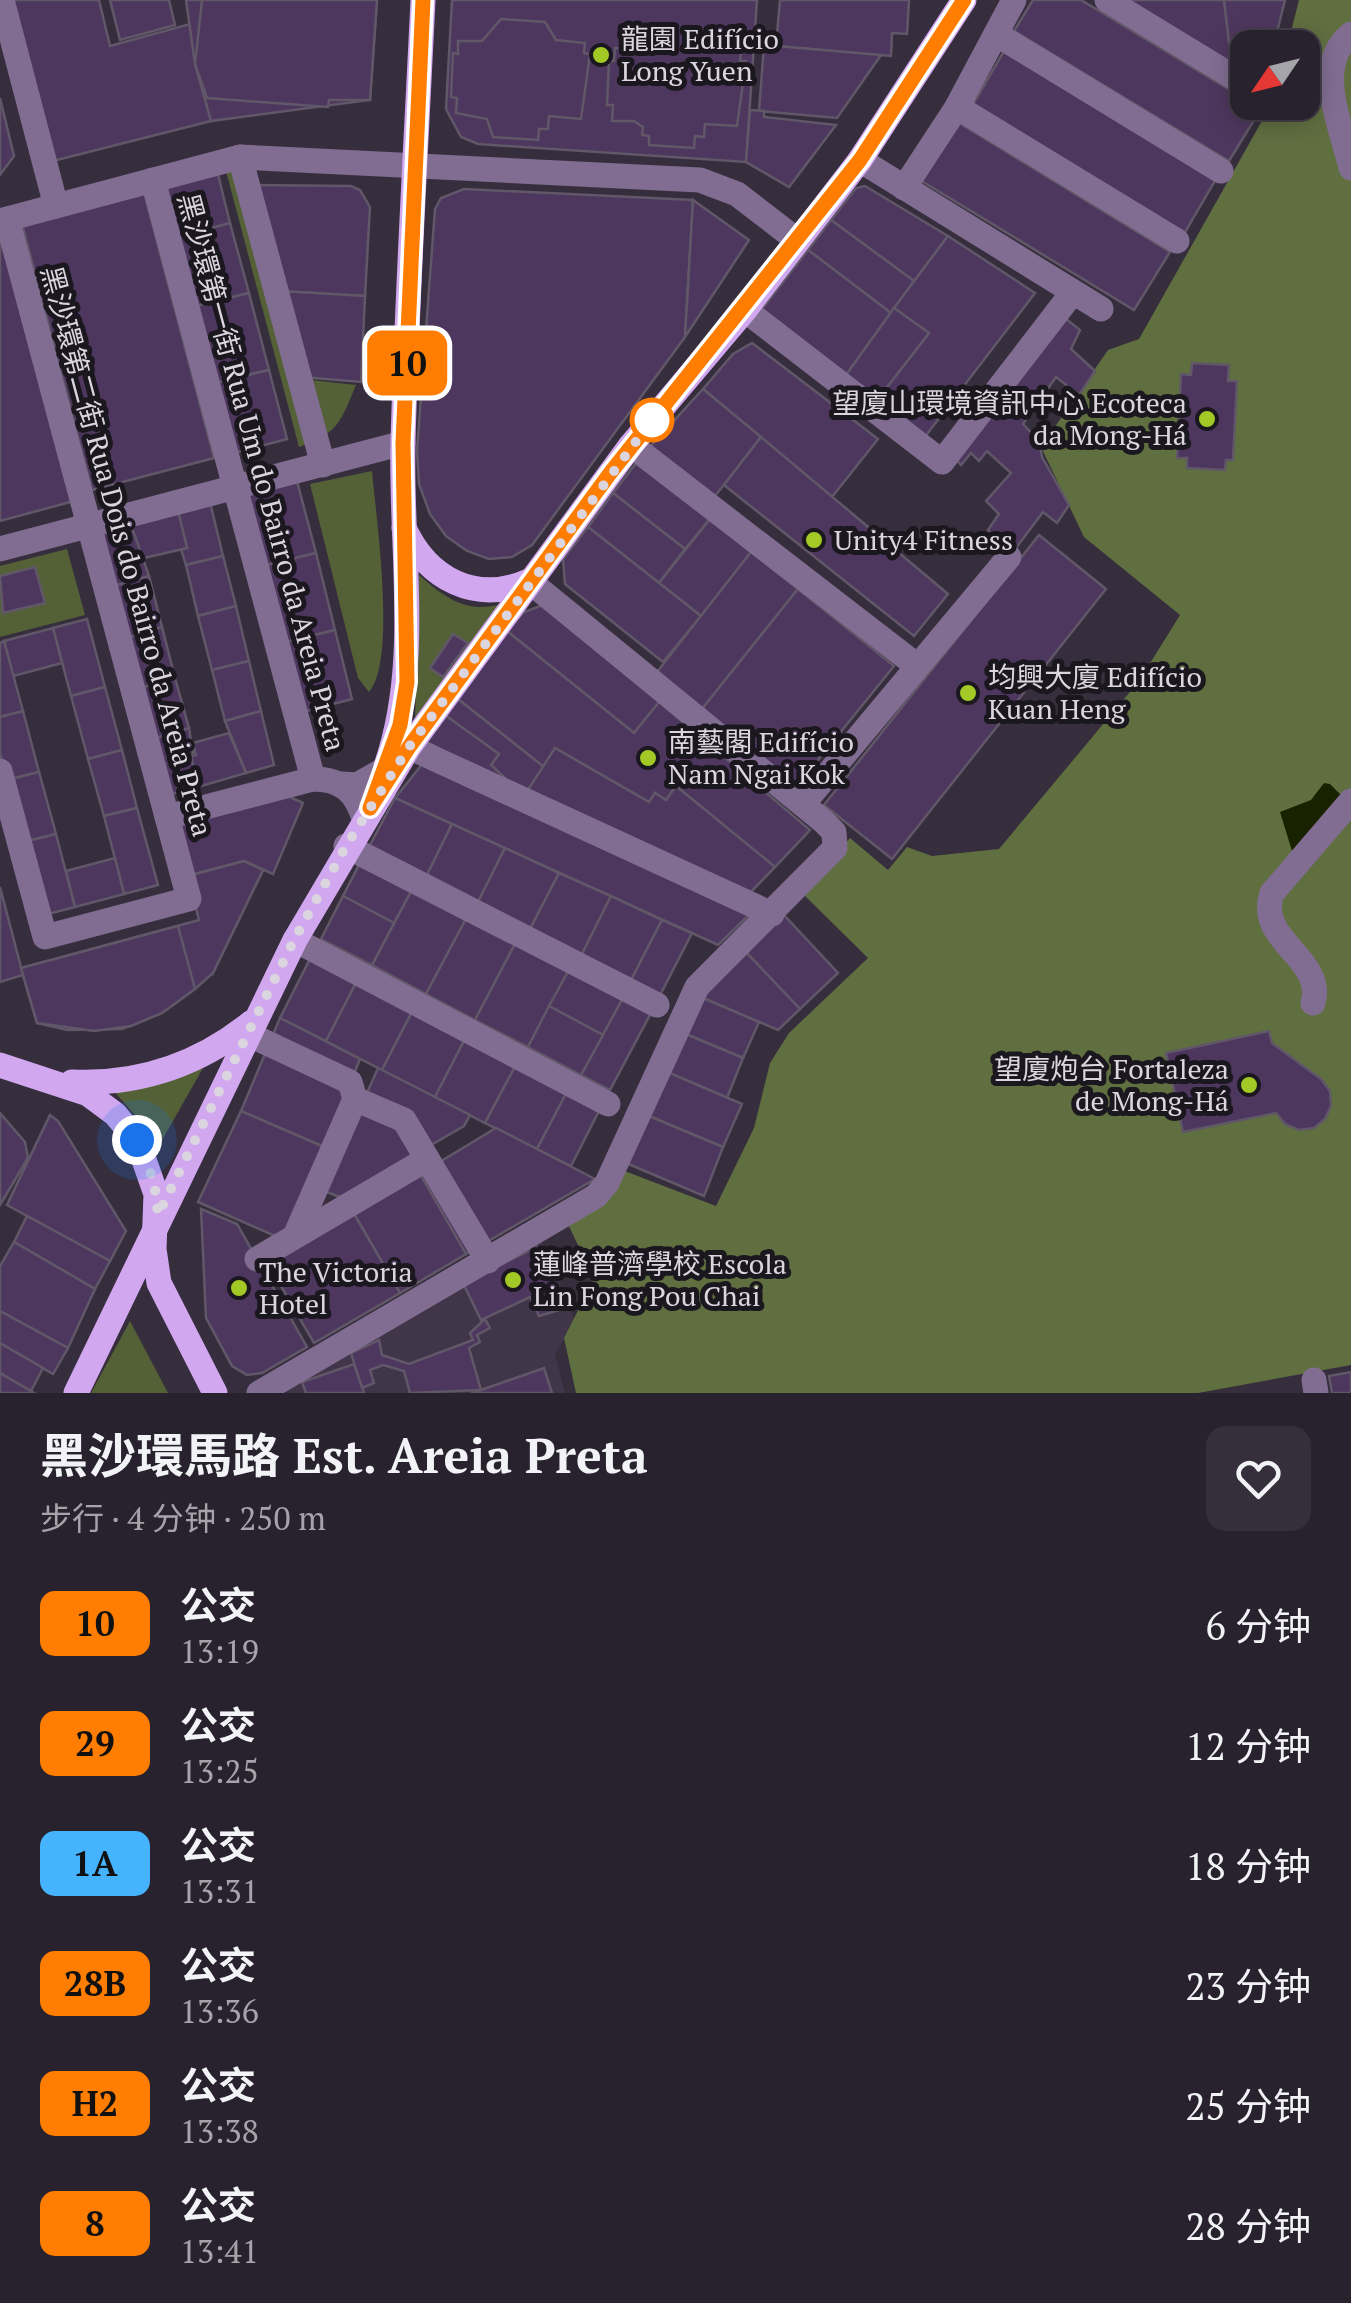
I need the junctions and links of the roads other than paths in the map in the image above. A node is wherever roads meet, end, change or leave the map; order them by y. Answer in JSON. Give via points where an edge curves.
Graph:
{"nodes":[{"id":1,"x":2,"y":0,"type":"edge"},
{"id":2,"x":424,"y":0,"type":"edge"},
{"id":3,"x":964,"y":0,"type":"edge"},
{"id":4,"x":1107,"y":0,"type":"edge"},
{"id":5,"x":1005,"y":12,"type":"edge"},
{"id":6,"x":1351,"y":34,"type":"edge"},
{"id":7,"x":1230,"y":75,"type":"edge"},
{"id":8,"x":957,"y":106,"type":"junction"},
{"id":9,"x":240,"y":157,"type":"junction"},
{"id":10,"x":860,"y":160,"type":"junction"},
{"id":11,"x":415,"y":166,"type":"junction"},
{"id":12,"x":1351,"y":168,"type":"edge"},
{"id":13,"x":1221,"y":171,"type":"dead end"},
{"id":14,"x":153,"y":180,"type":"junction"},
{"id":15,"x":904,"y":188,"type":"junction"},
{"id":16,"x":56,"y":206,"type":"junction"},
{"id":17,"x":4,"y":220,"type":"edge"},
{"id":18,"x":1177,"y":240,"type":"dead end"},
{"id":19,"x":798,"y":241,"type":"junction"},
{"id":20,"x":1073,"y":292,"type":"junction"},
{"id":21,"x":1100,"y":309,"type":"dead end"},
{"id":22,"x":745,"y":310,"type":"junction"},
{"id":23,"x":403,"y":443,"type":"junction"},
{"id":24,"x":632,"y":445,"type":"junction"},
{"id":25,"x":323,"y":464,"type":"junction"},
{"id":26,"x":235,"y":488,"type":"junction"},
{"id":27,"x":403,"y":524,"type":"junction"},
{"id":28,"x":90,"y":526,"type":"junction"},
{"id":29,"x":0,"y":549,"type":"edge"},
{"id":30,"x":1009,"y":557,"type":"dead end"},
{"id":31,"x":530,"y":581,"type":"junction"},
{"id":32,"x":916,"y":666,"type":"junction"},
{"id":33,"x":409,"y":747,"type":"junction"},
{"id":34,"x":385,"y":769,"type":"junction"},
{"id":35,"x":0,"y":771,"type":"edge"},
{"id":36,"x":313,"y":779,"type":"junction"},
{"id":37,"x":342,"y":784,"type":"junction"},
{"id":38,"x":1351,"y":801,"type":"edge"},
{"id":39,"x":802,"y":804,"type":"junction"},
{"id":40,"x":367,"y":814,"type":"junction"},
{"id":41,"x":167,"y":817,"type":"junction"},
{"id":42,"x":346,"y":846,"type":"junction"},
{"id":43,"x":12,"y":860,"type":"edge"},
{"id":44,"x":772,"y":914,"type":"junction"},
{"id":45,"x":294,"y":940,"type":"junction"},
{"id":46,"x":1313,"y":1004,"type":"dead end"},
{"id":47,"x":657,"y":1005,"type":"dead end"},
{"id":48,"x":252,"y":1026,"type":"junction"},
{"id":49,"x":17,"y":1075,"type":"edge"},
{"id":50,"x":355,"y":1099,"type":"junction"},
{"id":51,"x":608,"y":1104,"type":"dead end"},
{"id":52,"x":427,"y":1159,"type":"junction"},
{"id":53,"x":158,"y":1215,"type":"junction"},
{"id":54,"x":296,"y":1236,"type":"junction"},
{"id":55,"x":256,"y":1258,"type":"dead end"},
{"id":56,"x":488,"y":1261,"type":"junction"},
{"id":57,"x":113,"y":1319,"type":"junction"},
{"id":58,"x":178,"y":1324,"type":"junction"},
{"id":59,"x":76,"y":1393,"type":"edge"},
{"id":60,"x":215,"y":1393,"type":"edge"},
{"id":61,"x":259,"y":1393,"type":"edge"}],
"edges":[{"from":1,"to":16,"type":"street"},
{"from":2,"to":11,"type":"main road"},
{"from":3,"to":10,"type":"main road"},
{"from":4,"to":7,"type":"street"},
{"from":5,"to":8,"type":"street"},
{"from":5,"to":13,"type":"street"},
{"from":6,"to":12,"type":"street","via":[[1330,70]]},
{"from":8,"to":15,"type":"street"},
{"from":8,"to":18,"type":"street"},
{"from":9,"to":11,"type":"street"},
{"from":9,"to":14,"type":"street"},
{"from":9,"to":25,"type":"street"},
{"from":10,"to":15,"type":"street"},
{"from":10,"to":19,"type":"main road"},
{"from":11,"to":19,"type":"street","via":[[700,180],[737,194]]},
{"from":11,"to":23,"type":"main road"},
{"from":14,"to":16,"type":"street"},
{"from":14,"to":26,"type":"street","name":"黑沙環第一街 Rua Um do Bairro da Areia Preta"},
{"from":15,"to":20,"type":"street"},
{"from":16,"to":17,"type":"street"},
{"from":17,"to":28,"type":"street","name":"黑沙環第二街 Rua Dois do Bairro da Areia Preta"},
{"from":19,"to":22,"type":"main road"},
{"from":20,"to":21,"type":"street"},
{"from":20,"to":22,"type":"street","via":[[942,462]]},
{"from":22,"to":24,"type":"main road"},
{"from":23,"to":25,"type":"street"},
{"from":23,"to":27,"type":"main road"},
{"from":24,"to":31,"type":"main road"},
{"from":24,"to":32,"type":"street"},
{"from":25,"to":26,"type":"street"},
{"from":26,"to":28,"type":"street"},
{"from":26,"to":36,"type":"street","name":"黑沙環第一街 Rua Um do Bairro da Areia Preta"},
{"from":27,"to":31,"type":"main road","via":[[422,559],[454,584],[490,592]]},
{"from":27,"to":34,"type":"main road","via":[[407,682]]},
{"from":28,"to":29,"type":"street"},
{"from":28,"to":41,"type":"street","name":"黑沙環第二街 Rua Dois do Bairro da Areia Preta"},
{"from":30,"to":32,"type":"street"},
{"from":31,"to":33,"type":"main road"},
{"from":31,"to":39,"type":"street"},
{"from":32,"to":39,"type":"street"},
{"from":33,"to":40,"type":"main road"},
{"from":33,"to":44,"type":"street"},
{"from":34,"to":37,"type":"street","via":[[371,780]]},
{"from":34,"to":40,"type":"main road"},
{"from":35,"to":43,"type":"street"},
{"from":36,"to":37,"type":"street"},
{"from":36,"to":41,"type":"street"},
{"from":37,"to":40,"type":"street"},
{"from":38,"to":46,"type":"street","via":[[1268,903],[1272,924],[1313,976]]},
{"from":39,"to":44,"type":"street","via":[[829,826],[836,840],[832,855]]},
{"from":40,"to":42,"type":"main road"},
{"from":41,"to":43,"type":"street","name":"黑沙環第二街 Rua Dois do Bairro da Areia Preta","via":[[189,898],[45,937]]},
{"from":42,"to":45,"type":"main road"},
{"from":42,"to":47,"type":"street"},
{"from":44,"to":56,"type":"street","via":[[697,987],[607,1183],[580,1208]]},
{"from":45,"to":48,"type":"main road"},
{"from":45,"to":51,"type":"street"},
{"from":48,"to":49,"type":"main road","via":[[168,1070],[108,1082]]},
{"from":48,"to":50,"type":"street","via":[[350,1082]]},
{"from":48,"to":53,"type":"main road"},
{"from":49,"to":53,"type":"main road","via":[[98,1100],[130,1131],[151,1171]]},
{"from":50,"to":52,"type":"street","via":[[404,1120]]},
{"from":50,"to":54,"type":"street"},
{"from":52,"to":54,"type":"street"},
{"from":52,"to":56,"type":"street"},
{"from":53,"to":57,"type":"main road"},
{"from":53,"to":58,"type":"main road","via":[[157,1272]]},
{"from":54,"to":55,"type":"street"},
{"from":56,"to":61,"type":"street"},
{"from":57,"to":58,"type":"main road","via":[[130,1307],[150,1305]]},
{"from":57,"to":59,"type":"main road"},
{"from":58,"to":60,"type":"main road"}]}
